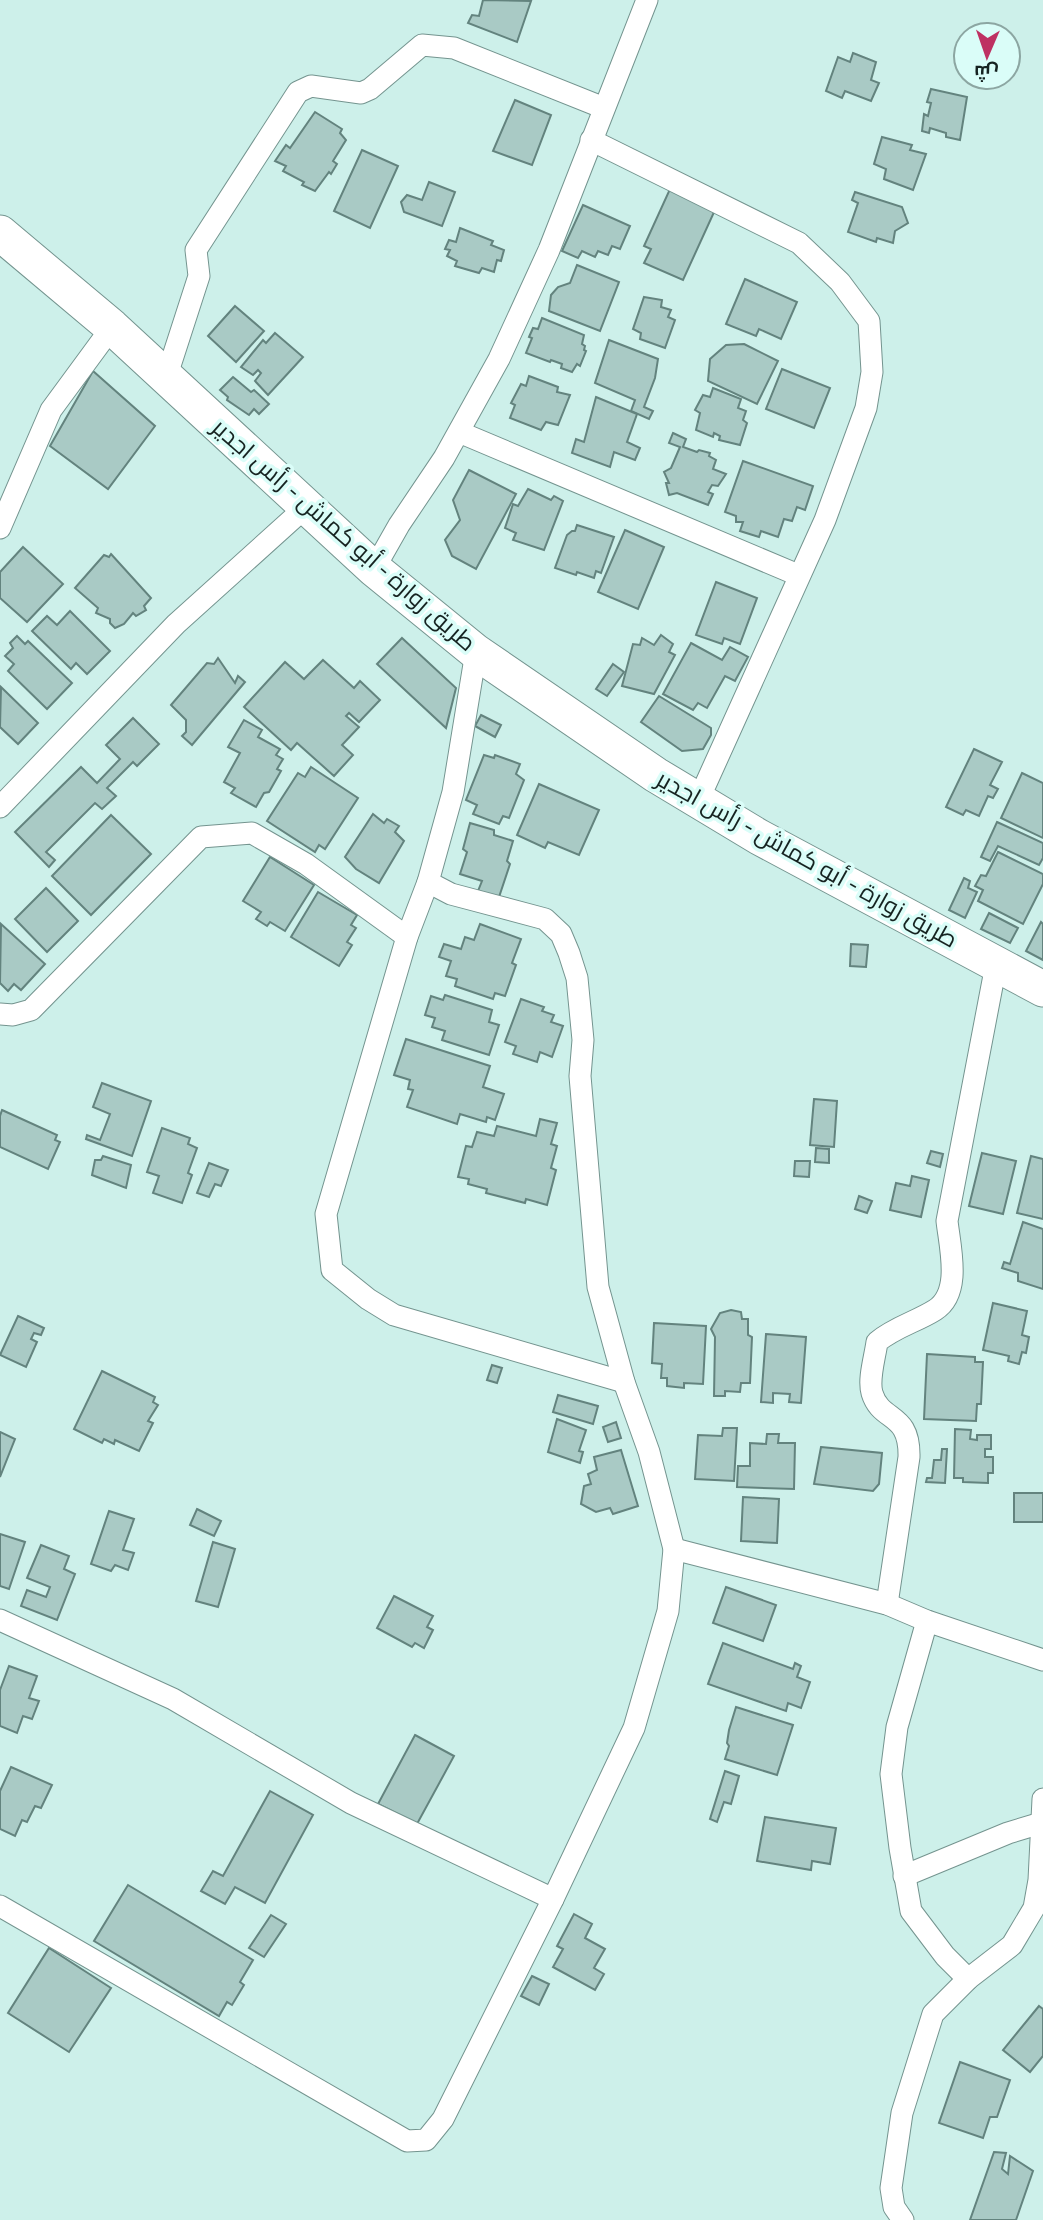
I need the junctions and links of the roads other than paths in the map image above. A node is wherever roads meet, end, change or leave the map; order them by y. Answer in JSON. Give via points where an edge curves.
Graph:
{"nodes":[{"id":1,"x":647,"y":0,"type":"edge"},
{"id":2,"x":604,"y":108,"type":"junction"},
{"id":3,"x":591,"y":140,"type":"junction"},
{"id":4,"x":0,"y":233,"type":"edge"},
{"id":5,"x":112,"y":327,"type":"junction"},
{"id":6,"x":166,"y":378,"type":"junction"},
{"id":7,"x":458,"y":432,"type":"junction"},
{"id":8,"x":308,"y":505,"type":"junction"},
{"id":9,"x":0,"y":528,"type":"edge"},
{"id":10,"x":374,"y":569,"type":"junction"},
{"id":11,"x":798,"y":575,"type":"junction"},
{"id":12,"x":476,"y":652,"type":"junction"},
{"id":13,"x":698,"y":801,"type":"junction"},
{"id":14,"x":0,"y":807,"type":"edge"},
{"id":15,"x":428,"y":882,"type":"junction"},
{"id":16,"x":407,"y":937,"type":"junction"},
{"id":17,"x":996,"y":965,"type":"junction"},
{"id":18,"x":1043,"y":989,"type":"edge"},
{"id":19,"x":0,"y":1014,"type":"edge"},
{"id":20,"x":624,"y":1382,"type":"junction"},
{"id":21,"x":674,"y":1549,"type":"junction"},
{"id":22,"x":887,"y":1605,"type":"junction"},
{"id":23,"x":0,"y":1620,"type":"edge"},
{"id":24,"x":927,"y":1621,"type":"junction"},
{"id":25,"x":1043,"y":1660,"type":"edge"},
{"id":26,"x":1043,"y":1799,"type":"edge"},
{"id":27,"x":1041,"y":1823,"type":"junction"},
{"id":28,"x":904,"y":1877,"type":"junction"},
{"id":29,"x":553,"y":1899,"type":"junction"},
{"id":30,"x":0,"y":1906,"type":"edge"},
{"id":31,"x":968,"y":1979,"type":"junction"},
{"id":32,"x":903,"y":2220,"type":"edge"}],
"edges":[{"from":1,"to":2,"type":"street"},
{"from":2,"to":3,"type":"street"},
{"from":2,"to":6,"type":"street","via":[[439,45],[422,45],[361,93],[311,86],[298,92],[196,250],[199,276]]},
{"from":3,"to":7,"type":"street","via":[[499,359]]},
{"from":3,"to":11,"type":"street","via":[[799,243],[840,282],[869,321],[872,372],[866,408],[825,520]]},
{"from":4,"to":5,"type":"main road","name":"طريق زوارة - أبو كماش - رأس اجدير"},
{"from":5,"to":6,"type":"main road","name":"طريق زوارة - أبو كماش - رأس اجدير"},
{"from":5,"to":9,"type":"street","via":[[51,410]]},
{"from":6,"to":8,"type":"main road","name":"طريق زوارة - أبو كماش - رأس اجدير"},
{"from":7,"to":10,"type":"street"},
{"from":7,"to":11,"type":"street"},
{"from":8,"to":10,"type":"main road","name":"طريق زوارة - أبو كماش - رأس اجدير"},
{"from":8,"to":14,"type":"street","via":[[176,624]]},
{"from":10,"to":12,"type":"main road","name":"طريق زوارة - أبو كماش - رأس اجدير"},
{"from":11,"to":13,"type":"street"},
{"from":12,"to":13,"type":"main road","name":"طريق زوارة - أبو كماش - رأس اجدير"},
{"from":12,"to":15,"type":"street","via":[[453,792]]},
{"from":13,"to":17,"type":"main road","name":"طريق زوارة - أبو كماش - رأس اجدير"},
{"from":15,"to":16,"type":"street"},
{"from":15,"to":20,"type":"street","via":[[451,894],[545,919],[562,934],[577,978],[583,1040],[580,1076],[598,1287]]},
{"from":16,"to":19,"type":"street","via":[[306,864],[252,833],[201,837],[31,1010]]},
{"from":16,"to":20,"type":"street","via":[[326,1214],[332,1270],[394,1315]]},
{"from":17,"to":18,"type":"main road","name":"طريق زوارة - أبو كماش - رأس اجدير"},
{"from":17,"to":22,"type":"street","via":[[947,1221],[949,1295],[937,1309],[877,1342],[870,1389],[876,1404],[904,1427],[909,1441]]},
{"from":20,"to":21,"type":"street","via":[[649,1452]]},
{"from":21,"to":22,"type":"street"},
{"from":21,"to":29,"type":"street","via":[[668,1611],[634,1728]]},
{"from":22,"to":24,"type":"street"},
{"from":23,"to":29,"type":"street","via":[[173,1699],[351,1803]]},
{"from":24,"to":25,"type":"street"},
{"from":24,"to":28,"type":"street","via":[[897,1727],[891,1774]]},
{"from":26,"to":27,"type":"street"},
{"from":27,"to":28,"type":"street"},
{"from":27,"to":31,"type":"street","via":[[1034,1908],[1012,1945]]},
{"from":28,"to":31,"type":"street","via":[[911,1911]]},
{"from":29,"to":30,"type":"street","via":[[443,2119],[426,2140],[407,2141]]},
{"from":31,"to":32,"type":"street","via":[[933,2014],[902,2113],[891,2188],[894,2207]]}]}
